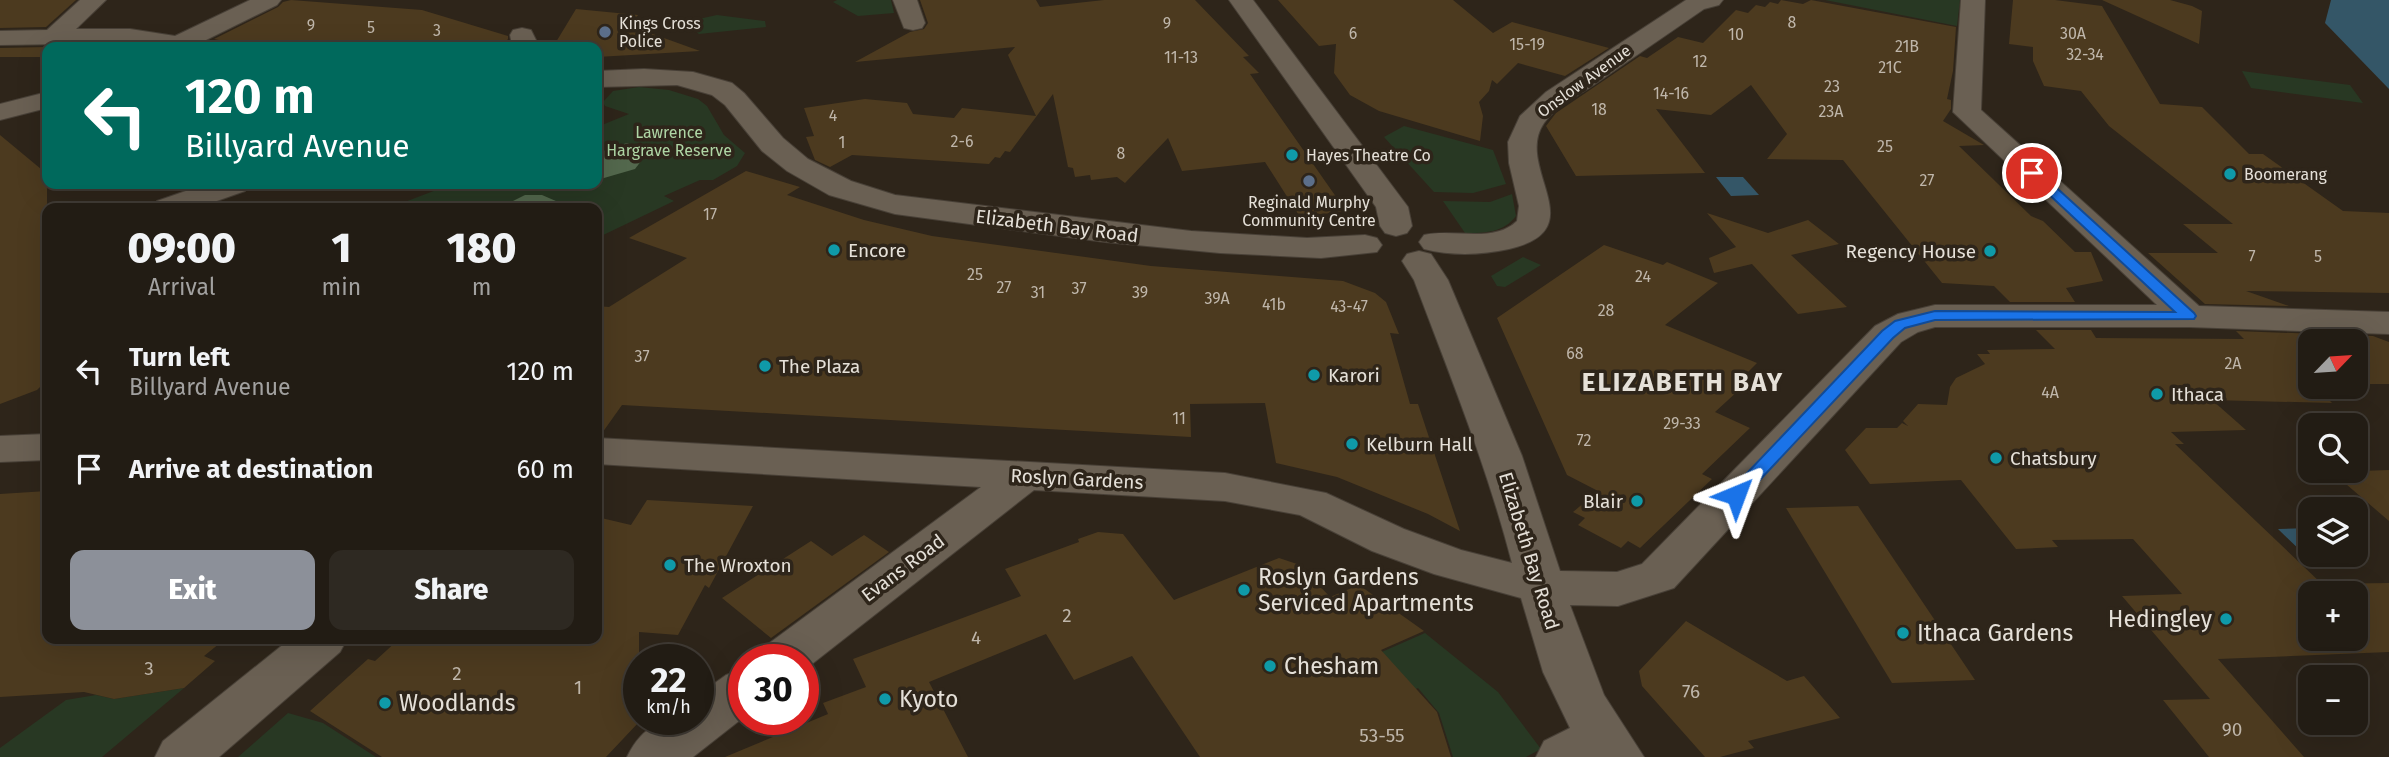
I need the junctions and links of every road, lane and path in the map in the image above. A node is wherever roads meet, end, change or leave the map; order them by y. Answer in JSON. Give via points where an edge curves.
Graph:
{"nodes":[{"id":1,"x":94,"y":0,"type":"edge"},
{"id":2,"x":269,"y":0,"type":"edge"},
{"id":3,"x":905,"y":0,"type":"edge"},
{"id":4,"x":1241,"y":0,"type":"edge"},
{"id":5,"x":1711,"y":0,"type":"edge"},
{"id":6,"x":1973,"y":0,"type":"edge"},
{"id":7,"x":913,"y":23,"type":"dead end"},
{"id":8,"x":55,"y":36,"type":"junction"},
{"id":9,"x":88,"y":36,"type":"junction"},
{"id":10,"x":0,"y":38,"type":"edge"},
{"id":11,"x":116,"y":42,"type":"edge"},
{"id":12,"x":162,"y":42,"type":"edge"},
{"id":13,"x":191,"y":42,"type":"edge"},
{"id":14,"x":602,"y":69,"type":"edge"},
{"id":15,"x":709,"y":76,"type":"junction"},
{"id":16,"x":602,"y":79,"type":"edge"},
{"id":17,"x":42,"y":101,"type":"edge"},
{"id":18,"x":0,"y":112,"type":"edge"},
{"id":19,"x":220,"y":189,"type":"edge"},
{"id":20,"x":182,"y":203,"type":"edge"},
{"id":21,"x":1396,"y":226,"type":"junction"},
{"id":22,"x":1365,"y":244,"type":"junction"},
{"id":23,"x":1428,"y":251,"type":"junction"},
{"id":24,"x":2189,"y":316,"type":"junction"},
{"id":25,"x":2389,"y":323,"type":"edge"},
{"id":26,"x":42,"y":447,"type":"edge"},
{"id":27,"x":0,"y":449,"type":"edge"},
{"id":28,"x":602,"y":451,"type":"edge"},
{"id":29,"x":1024,"y":476,"type":"junction"},
{"id":30,"x":1540,"y":587,"type":"junction"},
{"id":31,"x":317,"y":644,"type":"edge"},
{"id":32,"x":803,"y":644,"type":"edge"},
{"id":33,"x":728,"y":701,"type":"edge"},
{"id":34,"x":1593,"y":750,"type":"edge"},
{"id":35,"x":182,"y":757,"type":"edge"},
{"id":36,"x":654,"y":757,"type":"edge"}],
"edges":[{"from":1,"to":8,"type":"street"},
{"from":2,"to":13,"type":"street"},
{"from":3,"to":7,"type":"street"},
{"from":4,"to":21,"type":"street","via":[[1392,207]]},
{"from":5,"to":23,"type":"street","name":"Onslow Avenue","via":[[1675,17],[1529,122],[1522,154],[1535,197],[1535,220],[1525,233],[1482,246]]},
{"from":6,"to":24,"type":"street","via":[[1967,112]]},
{"from":8,"to":9,"type":"street"},
{"from":8,"to":10,"type":"street"},
{"from":9,"to":11,"type":"street"},
{"from":9,"to":12,"type":"street"},
{"from":14,"to":15,"type":"street","via":[[673,67]]},
{"from":15,"to":16,"type":"street"},
{"from":15,"to":22,"type":"street","name":"Elizabeth Bay Road","via":[[737,98],[779,152],[810,175],[859,195],[912,208],[1185,241],[1300,248]]},
{"from":17,"to":18,"type":"street"},
{"from":19,"to":20,"type":"street"},
{"from":21,"to":22,"type":"street","via":[[1376,229]]},
{"from":21,"to":23,"type":"street","via":[[1421,230]]},
{"from":22,"to":23,"type":"street","name":"Onslow Avenue","via":[[1385,259]]},
{"from":23,"to":30,"type":"street","name":"Elizabeth Bay Road","via":[[1432,280],[1516,501]]},
{"from":24,"to":25,"type":"street","name":"Roslyn Gardens"},
{"from":24,"to":30,"type":"street","name":"Roslyn Gardens","via":[[1935,316],[1900,325],[1658,576],[1618,589]]},
{"from":26,"to":27,"type":"street"},
{"from":28,"to":29,"type":"street","name":"Roslyn Gardens"},
{"from":29,"to":30,"type":"street","name":"Roslyn Gardens","via":[[1225,486],[1311,503],[1450,563]]},
{"from":29,"to":32,"type":"street","name":"Evans Road"},
{"from":30,"to":34,"type":"street","name":"Elizabeth Bay Road"},
{"from":31,"to":35,"type":"street"},
{"from":33,"to":36,"type":"street"}]}
